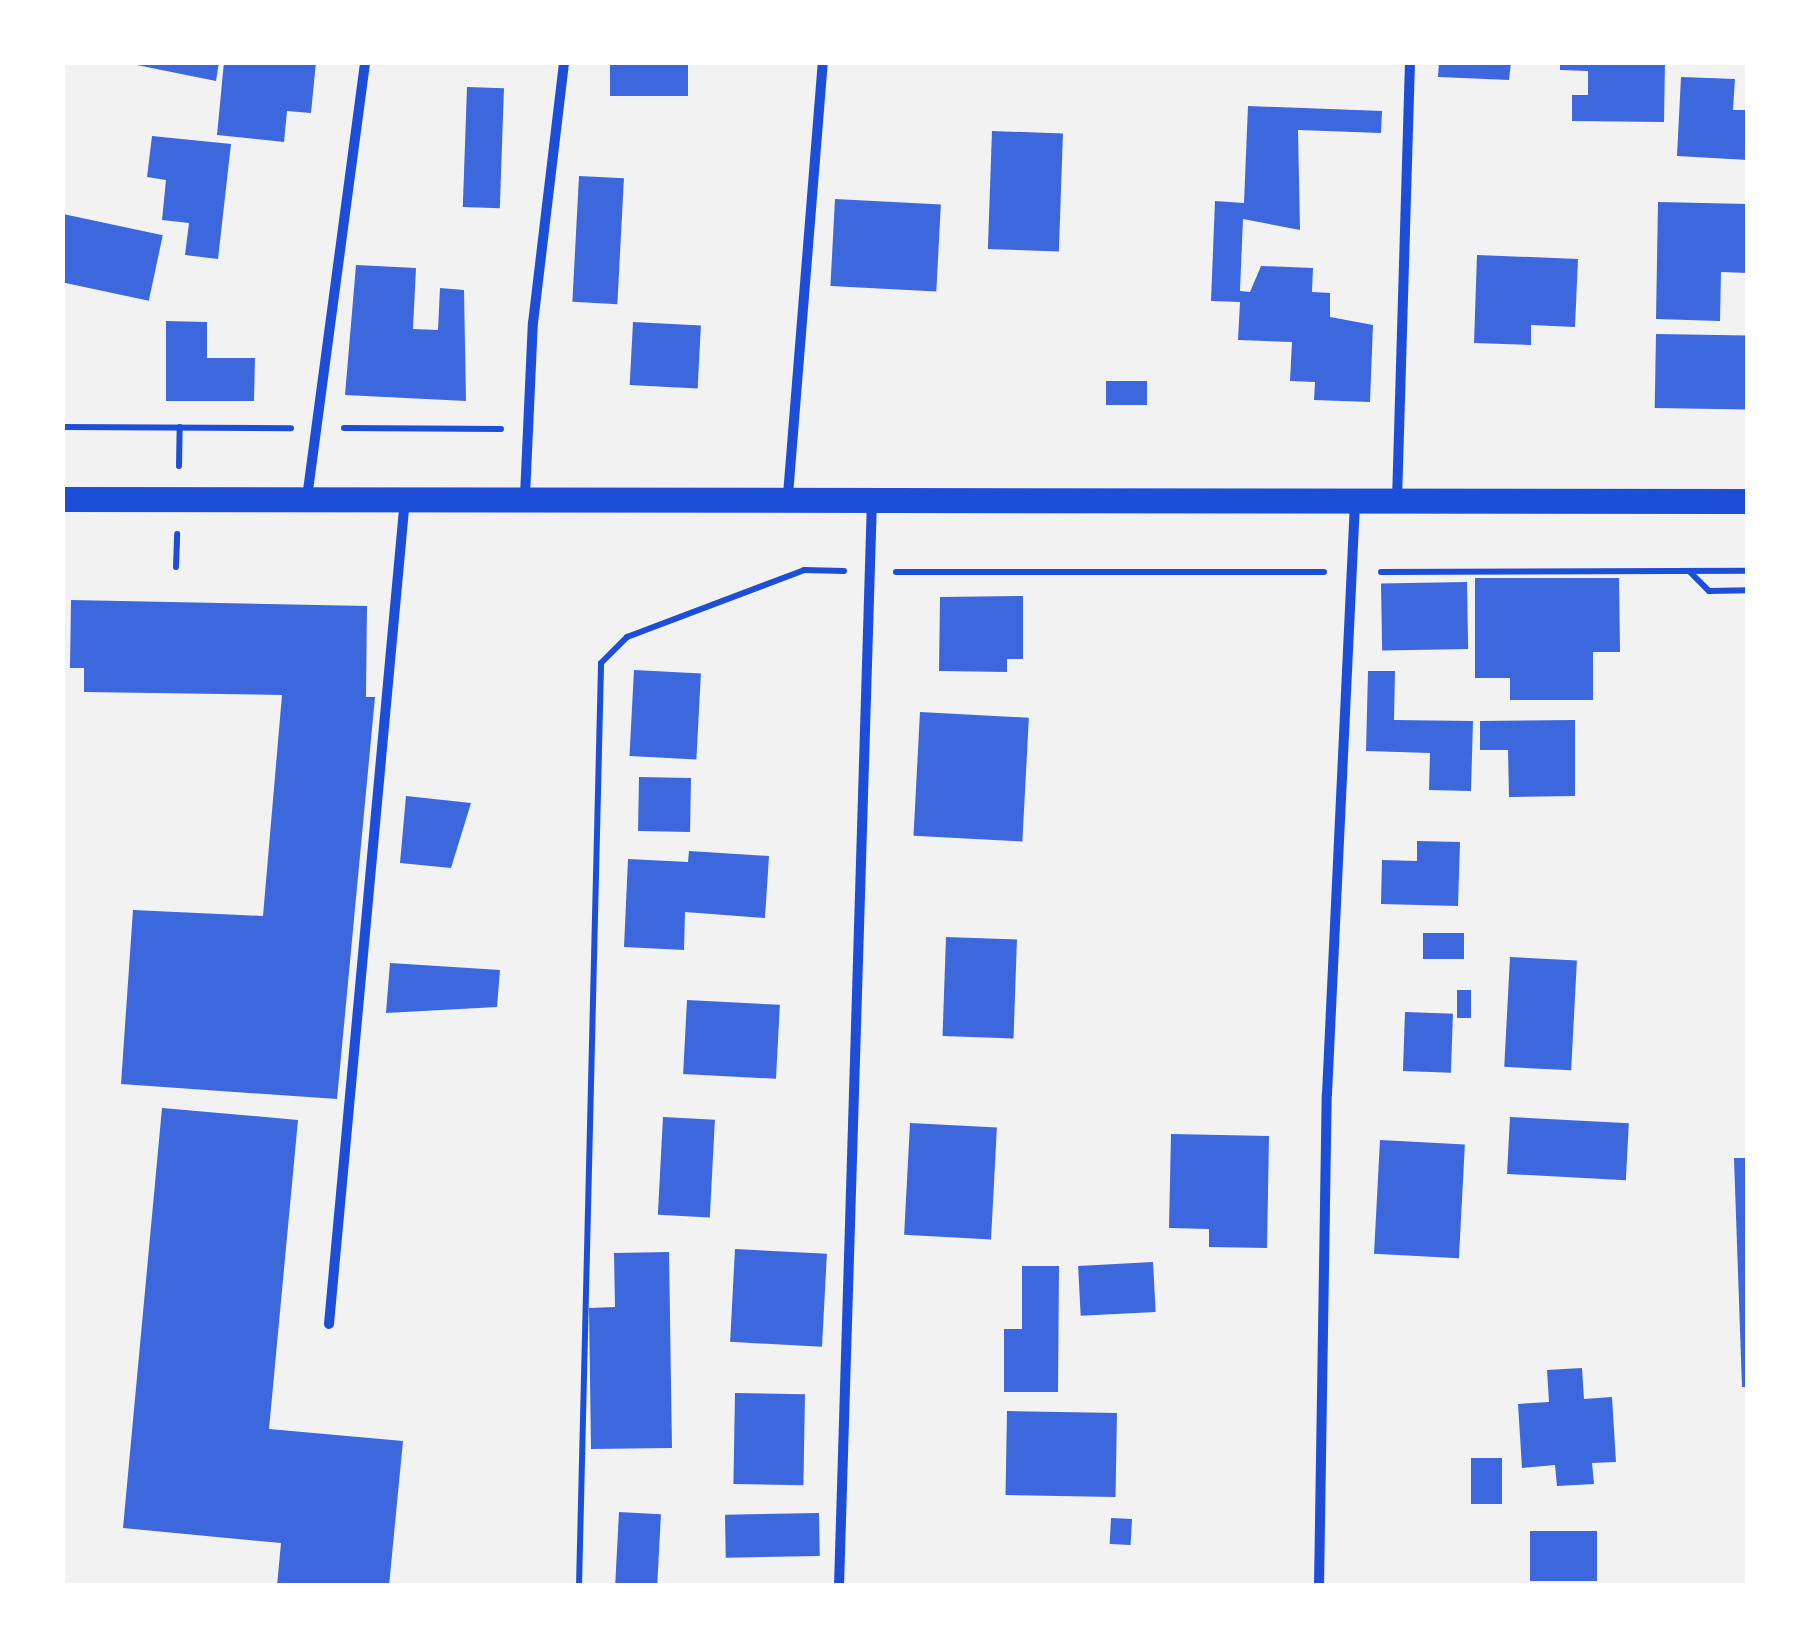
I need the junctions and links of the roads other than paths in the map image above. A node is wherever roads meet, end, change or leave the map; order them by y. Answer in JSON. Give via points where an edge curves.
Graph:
{"nodes":[{"id":1,"x":365,"y":62,"type":"edge"},
{"id":2,"x":564,"y":62,"type":"edge"},
{"id":3,"x":823,"y":62,"type":"edge"},
{"id":4,"x":1410,"y":62,"type":"edge"},
{"id":5,"x":872,"y":494,"type":"junction"},
{"id":6,"x":788,"y":495,"type":"junction"},
{"id":7,"x":525,"y":496,"type":"junction"},
{"id":8,"x":405,"y":497,"type":"junction"},
{"id":9,"x":307,"y":498,"type":"junction"},
{"id":10,"x":62,"y":499,"type":"edge"},
{"id":11,"x":1356,"y":500,"type":"junction"},
{"id":12,"x":1398,"y":500,"type":"junction"},
{"id":13,"x":1748,"y":501,"type":"edge"},
{"id":14,"x":329,"y":1324,"type":"dead end"},
{"id":15,"x":839,"y":1586,"type":"edge"},
{"id":16,"x":1318,"y":1586,"type":"edge"}],
"edges":[{"from":1,"to":9,"type":"street"},
{"from":2,"to":7,"type":"street","via":[[533,323]]},
{"from":3,"to":6,"type":"street"},
{"from":4,"to":12,"type":"street"},
{"from":5,"to":6,"type":"main road"},
{"from":5,"to":11,"type":"main road"},
{"from":5,"to":15,"type":"street"},
{"from":6,"to":7,"type":"main road"},
{"from":7,"to":8,"type":"main road"},
{"from":8,"to":9,"type":"main road"},
{"from":8,"to":14,"type":"street"},
{"from":9,"to":10,"type":"main road"},
{"from":11,"to":12,"type":"main road"},
{"from":11,"to":16,"type":"street","via":[[1328,1094]]},
{"from":12,"to":13,"type":"main road"}]}
